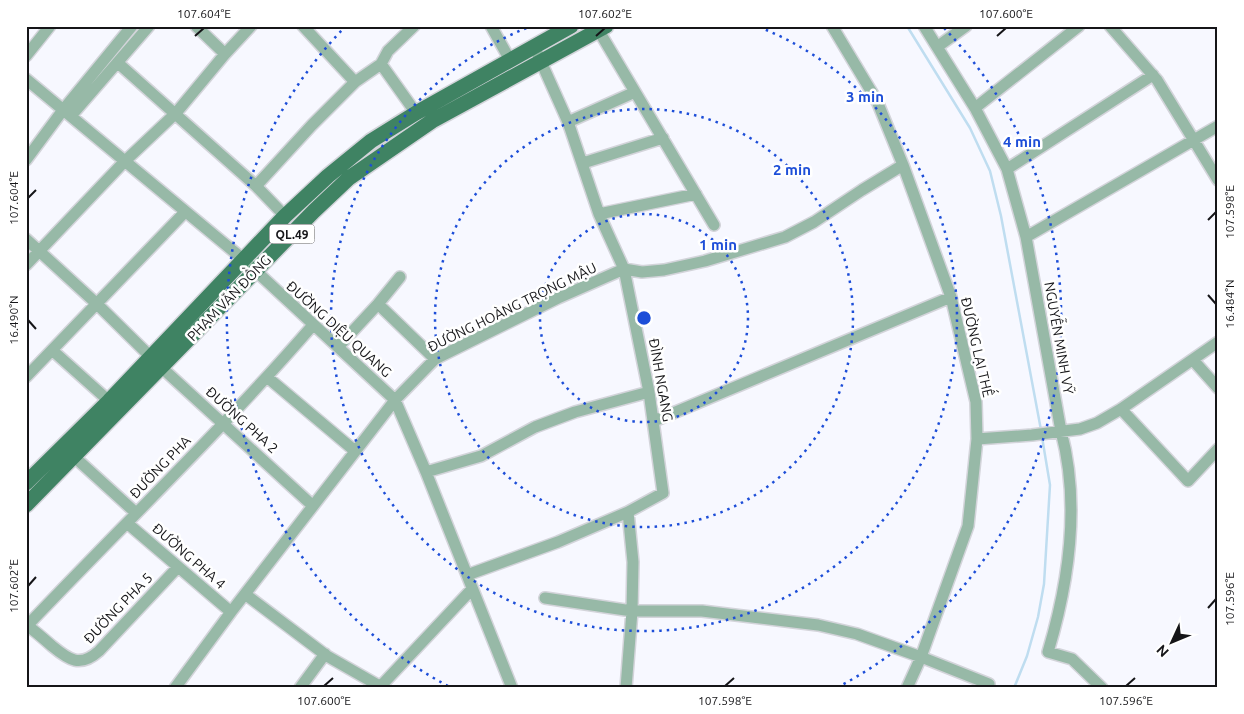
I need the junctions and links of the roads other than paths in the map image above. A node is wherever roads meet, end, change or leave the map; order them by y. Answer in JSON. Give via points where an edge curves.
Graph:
{"nodes":[{"id":1,"x":50,"y":26,"type":"edge"},
{"id":2,"x":132,"y":26,"type":"edge"},
{"id":3,"x":150,"y":26,"type":"edge"},
{"id":4,"x":196,"y":26,"type":"edge"},
{"id":5,"x":251,"y":26,"type":"edge"},
{"id":6,"x":303,"y":26,"type":"edge"},
{"id":7,"x":414,"y":26,"type":"edge"},
{"id":8,"x":491,"y":26,"type":"edge"},
{"id":9,"x":570,"y":26,"type":"edge"},
{"id":10,"x":832,"y":26,"type":"edge"},
{"id":11,"x":924,"y":26,"type":"edge"},
{"id":12,"x":966,"y":26,"type":"edge"},
{"id":13,"x":1079,"y":26,"type":"edge"},
{"id":14,"x":1110,"y":26,"type":"edge"},
{"id":15,"x":600,"y":28,"type":"edge"},
{"id":16,"x":534,"y":46,"type":"junction"},
{"id":17,"x":937,"y":47,"type":"junction"},
{"id":18,"x":225,"y":54,"type":"junction"},
{"id":19,"x":26,"y":56,"type":"edge"},
{"id":20,"x":510,"y":60,"type":"junction"},
{"id":21,"x":541,"y":61,"type":"junction"},
{"id":22,"x":118,"y":62,"type":"junction"},
{"id":23,"x":381,"y":64,"type":"junction"},
{"id":24,"x":1153,"y":75,"type":"junction"},
{"id":25,"x":26,"y":79,"type":"edge"},
{"id":26,"x":355,"y":82,"type":"junction"},
{"id":27,"x":635,"y":92,"type":"junction"},
{"id":28,"x":975,"y":108,"type":"junction"},
{"id":29,"x":67,"y":113,"type":"junction"},
{"id":30,"x":176,"y":113,"type":"junction"},
{"id":31,"x":416,"y":113,"type":"junction"},
{"id":32,"x":568,"y":122,"type":"junction"},
{"id":33,"x":1218,"y":126,"type":"edge"},
{"id":34,"x":663,"y":138,"type":"junction"},
{"id":35,"x":1193,"y":139,"type":"junction"},
{"id":36,"x":26,"y":160,"type":"edge"},
{"id":37,"x":124,"y":162,"type":"junction"},
{"id":38,"x":583,"y":163,"type":"junction"},
{"id":39,"x":903,"y":165,"type":"junction"},
{"id":40,"x":1008,"y":169,"type":"junction"},
{"id":41,"x":1218,"y":180,"type":"edge"},
{"id":42,"x":256,"y":186,"type":"junction"},
{"id":43,"x":696,"y":194,"type":"junction"},
{"id":44,"x":185,"y":212,"type":"junction"},
{"id":45,"x":599,"y":214,"type":"junction"},
{"id":46,"x":285,"y":216,"type":"junction"},
{"id":47,"x":714,"y":225,"type":"dead end"},
{"id":48,"x":1026,"y":237,"type":"junction"},
{"id":49,"x":26,"y":239,"type":"edge"},
{"id":50,"x":39,"y":251,"type":"junction"},
{"id":51,"x":244,"y":260,"type":"junction"},
{"id":52,"x":26,"y":265,"type":"edge"},
{"id":53,"x":624,"y":269,"type":"junction"},
{"id":54,"x":255,"y":272,"type":"junction"},
{"id":55,"x":400,"y":277,"type":"dead end"},
{"id":56,"x":951,"y":298,"type":"junction"},
{"id":57,"x":97,"y":304,"type":"junction"},
{"id":58,"x":378,"y":304,"type":"junction"},
{"id":59,"x":313,"y":325,"type":"junction"},
{"id":60,"x":1218,"y":342,"type":"edge"},
{"id":61,"x":338,"y":347,"type":"junction"},
{"id":62,"x":52,"y":350,"type":"junction"},
{"id":63,"x":435,"y":359,"type":"junction"},
{"id":64,"x":1193,"y":360,"type":"junction"},
{"id":65,"x":155,"y":362,"type":"junction"},
{"id":66,"x":26,"y":377,"type":"edge"},
{"id":67,"x":267,"y":377,"type":"junction"},
{"id":68,"x":1218,"y":388,"type":"edge"},
{"id":69,"x":649,"y":392,"type":"junction"},
{"id":70,"x":395,"y":400,"type":"junction"},
{"id":71,"x":108,"y":401,"type":"junction"},
{"id":72,"x":1121,"y":409,"type":"junction"},
{"id":73,"x":654,"y":421,"type":"junction"},
{"id":74,"x":223,"y":424,"type":"junction"},
{"id":75,"x":1056,"y":432,"type":"junction"},
{"id":76,"x":977,"y":439,"type":"junction"},
{"id":77,"x":62,"y":446,"type":"junction"},
{"id":78,"x":1218,"y":449,"type":"edge"},
{"id":79,"x":355,"y":451,"type":"junction"},
{"id":80,"x":74,"y":457,"type":"junction"},
{"id":81,"x":426,"y":472,"type":"junction"},
{"id":82,"x":26,"y":483,"type":"edge"},
{"id":83,"x":26,"y":505,"type":"edge"},
{"id":84,"x":313,"y":506,"type":"junction"},
{"id":85,"x":628,"y":512,"type":"junction"},
{"id":86,"x":136,"y":513,"type":"junction"},
{"id":87,"x":127,"y":523,"type":"junction"},
{"id":88,"x":178,"y":567,"type":"junction"},
{"id":89,"x":467,"y":576,"type":"junction"},
{"id":90,"x":472,"y":589,"type":"junction"},
{"id":91,"x":245,"y":594,"type":"junction"},
{"id":92,"x":545,"y":598,"type":"dead end"},
{"id":93,"x":632,"y":611,"type":"junction"},
{"id":94,"x":231,"y":612,"type":"junction"},
{"id":95,"x":27,"y":626,"type":"edge"},
{"id":96,"x":325,"y":654,"type":"junction"},
{"id":97,"x":921,"y":657,"type":"junction"},
{"id":98,"x":989,"y":684,"type":"dead end"},
{"id":99,"x":381,"y":687,"type":"edge"},
{"id":100,"x":176,"y":688,"type":"edge"},
{"id":101,"x":300,"y":688,"type":"edge"},
{"id":102,"x":512,"y":688,"type":"edge"},
{"id":103,"x":626,"y":688,"type":"edge"},
{"id":104,"x":907,"y":688,"type":"edge"},
{"id":105,"x":1102,"y":688,"type":"edge"}],
"edges":[{"from":1,"to":19,"type":"street"},
{"from":2,"to":29,"type":"street"},
{"from":3,"to":22,"type":"street"},
{"from":4,"to":18,"type":"street"},
{"from":5,"to":18,"type":"street"},
{"from":6,"to":26,"type":"street"},
{"from":7,"to":23,"type":"street","via":[[388,51]]},
{"from":8,"to":20,"type":"street"},
{"from":9,"to":16,"type":"main road","name":"PHẠM VĂN ĐỒNG","number":"QL.49"},
{"from":10,"to":39,"type":"street","name":"ĐƯỜNG LẠI THẾ","via":[[877,101]]},
{"from":11,"to":17,"type":"street","name":"NGUYỄN MINH VỸ"},
{"from":12,"to":17,"type":"street"},
{"from":13,"to":28,"type":"street"},
{"from":14,"to":24,"type":"street"},
{"from":15,"to":21,"type":"main road","name":"PHẠM VĂN ĐỒNG","number":"QL.49"},
{"from":15,"to":27,"type":"street"},
{"from":16,"to":20,"type":"main road","name":"PHẠM VĂN ĐỒNG","number":"QL.49"},
{"from":16,"to":21,"type":"street","name":"ĐÌNH NGANG"},
{"from":17,"to":28,"type":"street","name":"NGUYỄN MINH VỸ"},
{"from":18,"to":30,"type":"street"},
{"from":20,"to":31,"type":"main road","name":"PHẠM VĂN ĐỒNG","number":"QL.49"},
{"from":21,"to":32,"type":"street","name":"ĐÌNH NGANG"},
{"from":21,"to":54,"type":"main road","name":"PHẠM VĂN ĐỒNG","number":"QL.49","via":[[432,121],[350,178]]},
{"from":22,"to":29,"type":"street"},
{"from":22,"to":30,"type":"street"},
{"from":23,"to":26,"type":"street"},
{"from":23,"to":31,"type":"street"},
{"from":24,"to":35,"type":"street"},
{"from":24,"to":40,"type":"street"},
{"from":25,"to":29,"type":"street","name":"ĐƯỜNG DIỆU QUANG"},
{"from":26,"to":42,"type":"street"},
{"from":27,"to":32,"type":"street"},
{"from":27,"to":34,"type":"street"},
{"from":28,"to":40,"type":"street","name":"NGUYỄN MINH VỸ"},
{"from":29,"to":36,"type":"street"},
{"from":29,"to":37,"type":"street","name":"ĐƯỜNG DIỆU QUANG"},
{"from":30,"to":37,"type":"street"},
{"from":30,"to":42,"type":"street"},
{"from":31,"to":46,"type":"main road","name":"PHẠM VĂN ĐỒNG","number":"QL.49","via":[[371,141]]},
{"from":32,"to":38,"type":"street","name":"ĐÌNH NGANG"},
{"from":33,"to":35,"type":"street"},
{"from":34,"to":38,"type":"street"},
{"from":34,"to":43,"type":"street"},
{"from":35,"to":41,"type":"street"},
{"from":35,"to":48,"type":"street"},
{"from":37,"to":44,"type":"street","name":"ĐƯỜNG DIỆU QUANG"},
{"from":37,"to":50,"type":"street"},
{"from":38,"to":45,"type":"street","name":"ĐÌNH NGANG"},
{"from":39,"to":53,"type":"street","name":"ĐƯỜNG HOÀNG TRỌNG MẬU","via":[[786,237],[664,270],[642,272]]},
{"from":39,"to":56,"type":"street","name":"ĐƯỜNG LẠI THẾ"},
{"from":40,"to":48,"type":"street","name":"NGUYỄN MINH VỸ"},
{"from":42,"to":46,"type":"street"},
{"from":43,"to":45,"type":"street"},
{"from":43,"to":47,"type":"street"},
{"from":44,"to":51,"type":"street","name":"ĐƯỜNG DIỆU QUANG"},
{"from":44,"to":57,"type":"street"},
{"from":45,"to":53,"type":"street","name":"ĐÌNH NGANG"},
{"from":46,"to":51,"type":"main road","name":"PHẠM VĂN ĐỒNG","number":"QL.49"},
{"from":48,"to":75,"type":"street","name":"NGUYỄN MINH VỸ"},
{"from":49,"to":50,"type":"street","name":"ĐƯỜNG PHA 2"},
{"from":50,"to":52,"type":"street"},
{"from":50,"to":57,"type":"street","name":"ĐƯỜNG PHA 2"},
{"from":51,"to":54,"type":"street","name":"ĐƯỜNG DIỆU QUANG"},
{"from":51,"to":65,"type":"main road","name":"PHẠM VĂN ĐỒNG","number":"QL.49"},
{"from":53,"to":63,"type":"street","name":"ĐƯỜNG HOÀNG TRỌNG MẬU"},
{"from":53,"to":69,"type":"street","name":"ĐÌNH NGANG"},
{"from":54,"to":59,"type":"street","name":"ĐƯỜNG DIỆU QUANG"},
{"from":54,"to":65,"type":"main road","name":"PHẠM VĂN ĐỒNG","number":"QL.49"},
{"from":55,"to":58,"type":"street"},
{"from":56,"to":73,"type":"street"},
{"from":56,"to":76,"type":"street","name":"ĐƯỜNG LẠI THẾ","via":[[976,402]]},
{"from":57,"to":62,"type":"street"},
{"from":57,"to":65,"type":"street","name":"ĐƯỜNG PHA 2"},
{"from":58,"to":61,"type":"street"},
{"from":58,"to":63,"type":"street"},
{"from":59,"to":61,"type":"street","name":"ĐƯỜNG DIỆU QUANG"},
{"from":59,"to":67,"type":"street","name":"ĐƯỜNG PHA"},
{"from":60,"to":64,"type":"street"},
{"from":61,"to":70,"type":"street","name":"ĐƯỜNG DIỆU QUANG"},
{"from":62,"to":66,"type":"street"},
{"from":62,"to":71,"type":"street"},
{"from":63,"to":70,"type":"street","name":"ĐƯỜNG HOÀNG TRỌNG MẬU"},
{"from":64,"to":68,"type":"street"},
{"from":64,"to":72,"type":"street"},
{"from":65,"to":71,"type":"main road","name":"PHẠM VĂN ĐỒNG","number":"QL.49"},
{"from":65,"to":74,"type":"street","name":"ĐƯỜNG PHA 2"},
{"from":65,"to":80,"type":"main road","name":"PHẠM VĂN ĐỒNG","number":"QL.49"},
{"from":67,"to":74,"type":"street","name":"ĐƯỜNG PHA"},
{"from":67,"to":79,"type":"street"},
{"from":69,"to":73,"type":"street","name":"ĐÌNH NGANG"},
{"from":69,"to":81,"type":"street","via":[[534,427],[481,456]]},
{"from":70,"to":79,"type":"street","name":"ĐƯỜNG HOÀNG TRỌNG MẬU"},
{"from":70,"to":81,"type":"street","name":"ĐƯỜNG DIỆU QUANG"},
{"from":71,"to":77,"type":"main road","name":"PHẠM VĂN ĐỒNG","number":"QL.49"},
{"from":72,"to":75,"type":"street","via":[[1097,423]]},
{"from":72,"to":78,"type":"street","via":[[1188,481]]},
{"from":73,"to":85,"type":"street","name":"ĐÌNH NGANG","via":[[663,493]]},
{"from":74,"to":84,"type":"street","name":"ĐƯỜNG PHA 2"},
{"from":74,"to":86,"type":"street","name":"ĐƯỜNG PHA"},
{"from":75,"to":76,"type":"street"},
{"from":75,"to":105,"type":"street","name":"NGUYỄN MINH VỸ","via":[[1067,455],[1070,526],[1065,588],[1048,652],[1072,659]]},
{"from":76,"to":97,"type":"street","name":"ĐƯỜNG LẠI THẾ","via":[[968,526]]},
{"from":77,"to":80,"type":"street"},
{"from":77,"to":82,"type":"main road","name":"PHẠM VĂN ĐỒNG","number":"QL.49"},
{"from":79,"to":84,"type":"street","name":"ĐƯỜNG HOÀNG TRỌNG MẬU"},
{"from":80,"to":83,"type":"main road","name":"PHẠM VĂN ĐỒNG","number":"QL.49"},
{"from":80,"to":86,"type":"street"},
{"from":81,"to":89,"type":"street","name":"ĐƯỜNG DIỆU QUANG"},
{"from":84,"to":91,"type":"street","name":"ĐƯỜNG HOÀNG TRỌNG MẬU"},
{"from":85,"to":89,"type":"street"},
{"from":85,"to":93,"type":"street","via":[[633,562]]},
{"from":86,"to":87,"type":"street","name":"ĐƯỜNG PHA"},
{"from":87,"to":88,"type":"street","name":"ĐƯỜNG PHA 4"},
{"from":87,"to":95,"type":"street","name":"ĐƯỜNG PHA"},
{"from":88,"to":94,"type":"street","name":"ĐƯỜNG PHA 4"},
{"from":88,"to":95,"type":"street","name":"ĐƯỜNG PHA 5","via":[[100,651],[85,660],[67,658]]},
{"from":89,"to":90,"type":"street","name":"ĐƯỜNG DIỆU QUANG"},
{"from":90,"to":99,"type":"street"},
{"from":90,"to":102,"type":"street","name":"ĐƯỜNG DIỆU QUANG"},
{"from":91,"to":94,"type":"street","name":"ĐƯỜNG HOÀNG TRỌNG MẬU"},
{"from":91,"to":96,"type":"street"},
{"from":92,"to":93,"type":"street"},
{"from":93,"to":97,"type":"street","via":[[702,611],[794,622],[857,634]]},
{"from":93,"to":103,"type":"street"},
{"from":94,"to":100,"type":"street","name":"ĐƯỜNG HOÀNG TRỌNG MẬU"},
{"from":96,"to":99,"type":"street"},
{"from":96,"to":101,"type":"street"},
{"from":97,"to":98,"type":"street"},
{"from":97,"to":104,"type":"street","name":"ĐƯỜNG LẠI THẾ"}]}
